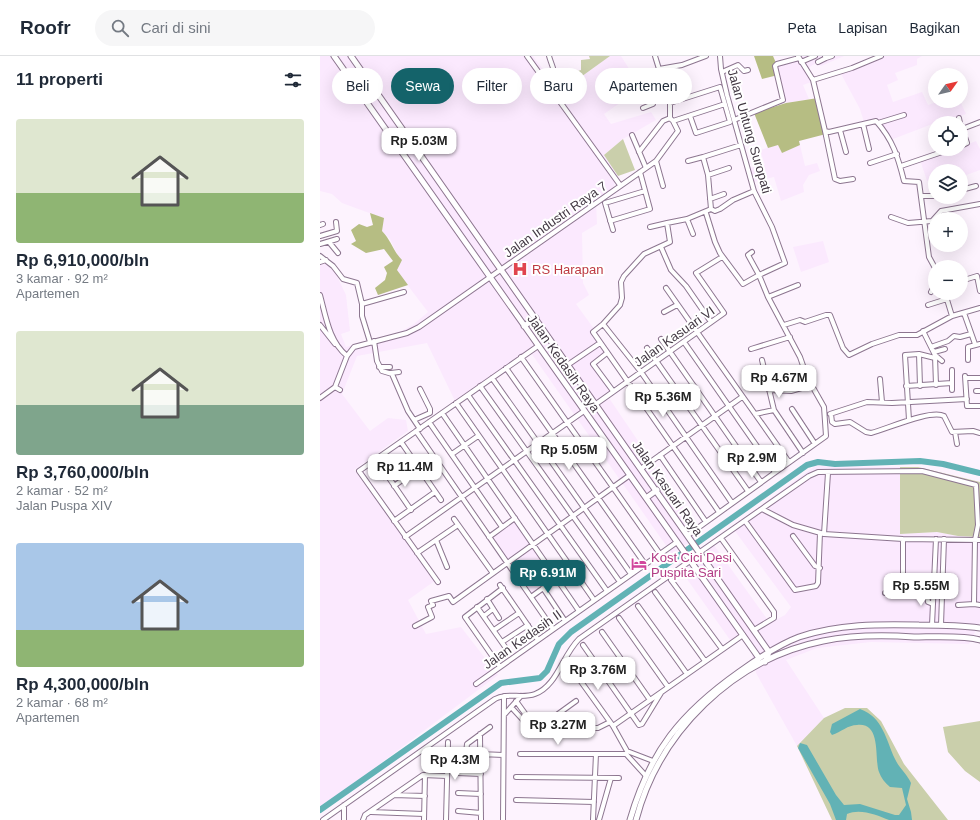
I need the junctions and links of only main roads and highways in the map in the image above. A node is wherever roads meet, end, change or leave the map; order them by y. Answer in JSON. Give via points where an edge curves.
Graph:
{"nodes":[{"id":1,"x":334,"y":56,"type":"edge"},
{"id":2,"x":351,"y":56,"type":"edge"},
{"id":3,"x":536,"y":318,"type":"junction"},
{"id":4,"x":524,"y":326,"type":"junction"},
{"id":5,"x":657,"y":490,"type":"junction"},
{"id":6,"x":646,"y":498,"type":"junction"},
{"id":7,"x":980,"y":628,"type":"edge"},
{"id":8,"x":760,"y":638,"type":"junction"},
{"id":9,"x":980,"y":640,"type":"edge"},
{"id":10,"x":750,"y":645,"type":"junction"},
{"id":11,"x":769,"y":652,"type":"junction"},
{"id":12,"x":759,"y":658,"type":"junction"},
{"id":13,"x":764,"y":662,"type":"junction"},
{"id":14,"x":630,"y":820,"type":"edge"},
{"id":15,"x":636,"y":820,"type":"edge"}],
"edges":[{"from":1,"to":4,"type":"main road","name":"Jalan Kedasih Raya"},
{"from":2,"to":3,"type":"main road","name":"Jalan Kasuari Raya"},
{"from":3,"to":4,"type":"main road"},
{"from":3,"to":5,"type":"main road","name":"Jalan Kasuari Raya"},
{"from":4,"to":6,"type":"main road","name":"Jalan Kedasih Raya"},
{"from":5,"to":6,"type":"main road"},
{"from":5,"to":8,"type":"main road","name":"Jalan Kasuari Raya"},
{"from":6,"to":10,"type":"main road","name":"Jalan Kedasih Raya"},
{"from":7,"to":11,"type":"main road","via":[[941,625],[856,625],[798,638]]},
{"from":8,"to":10,"type":"main road","via":[[758,644]]},
{"from":8,"to":11,"type":"main road","name":"Jalan Kasuari Raya"},
{"from":9,"to":13,"type":"main road","via":[[894,636],[837,638],[800,647]]},
{"from":10,"to":12,"type":"main road","name":"Jalan Kedasih Raya"},
{"from":11,"to":12,"type":"main road"},
{"from":11,"to":13,"type":"main road"},
{"from":12,"to":14,"type":"main road","via":[[692,708],[675,728],[646,776]]},
{"from":13,"to":15,"type":"main road","via":[[726,686],[680,729],[661,757],[648,784]]}]}
